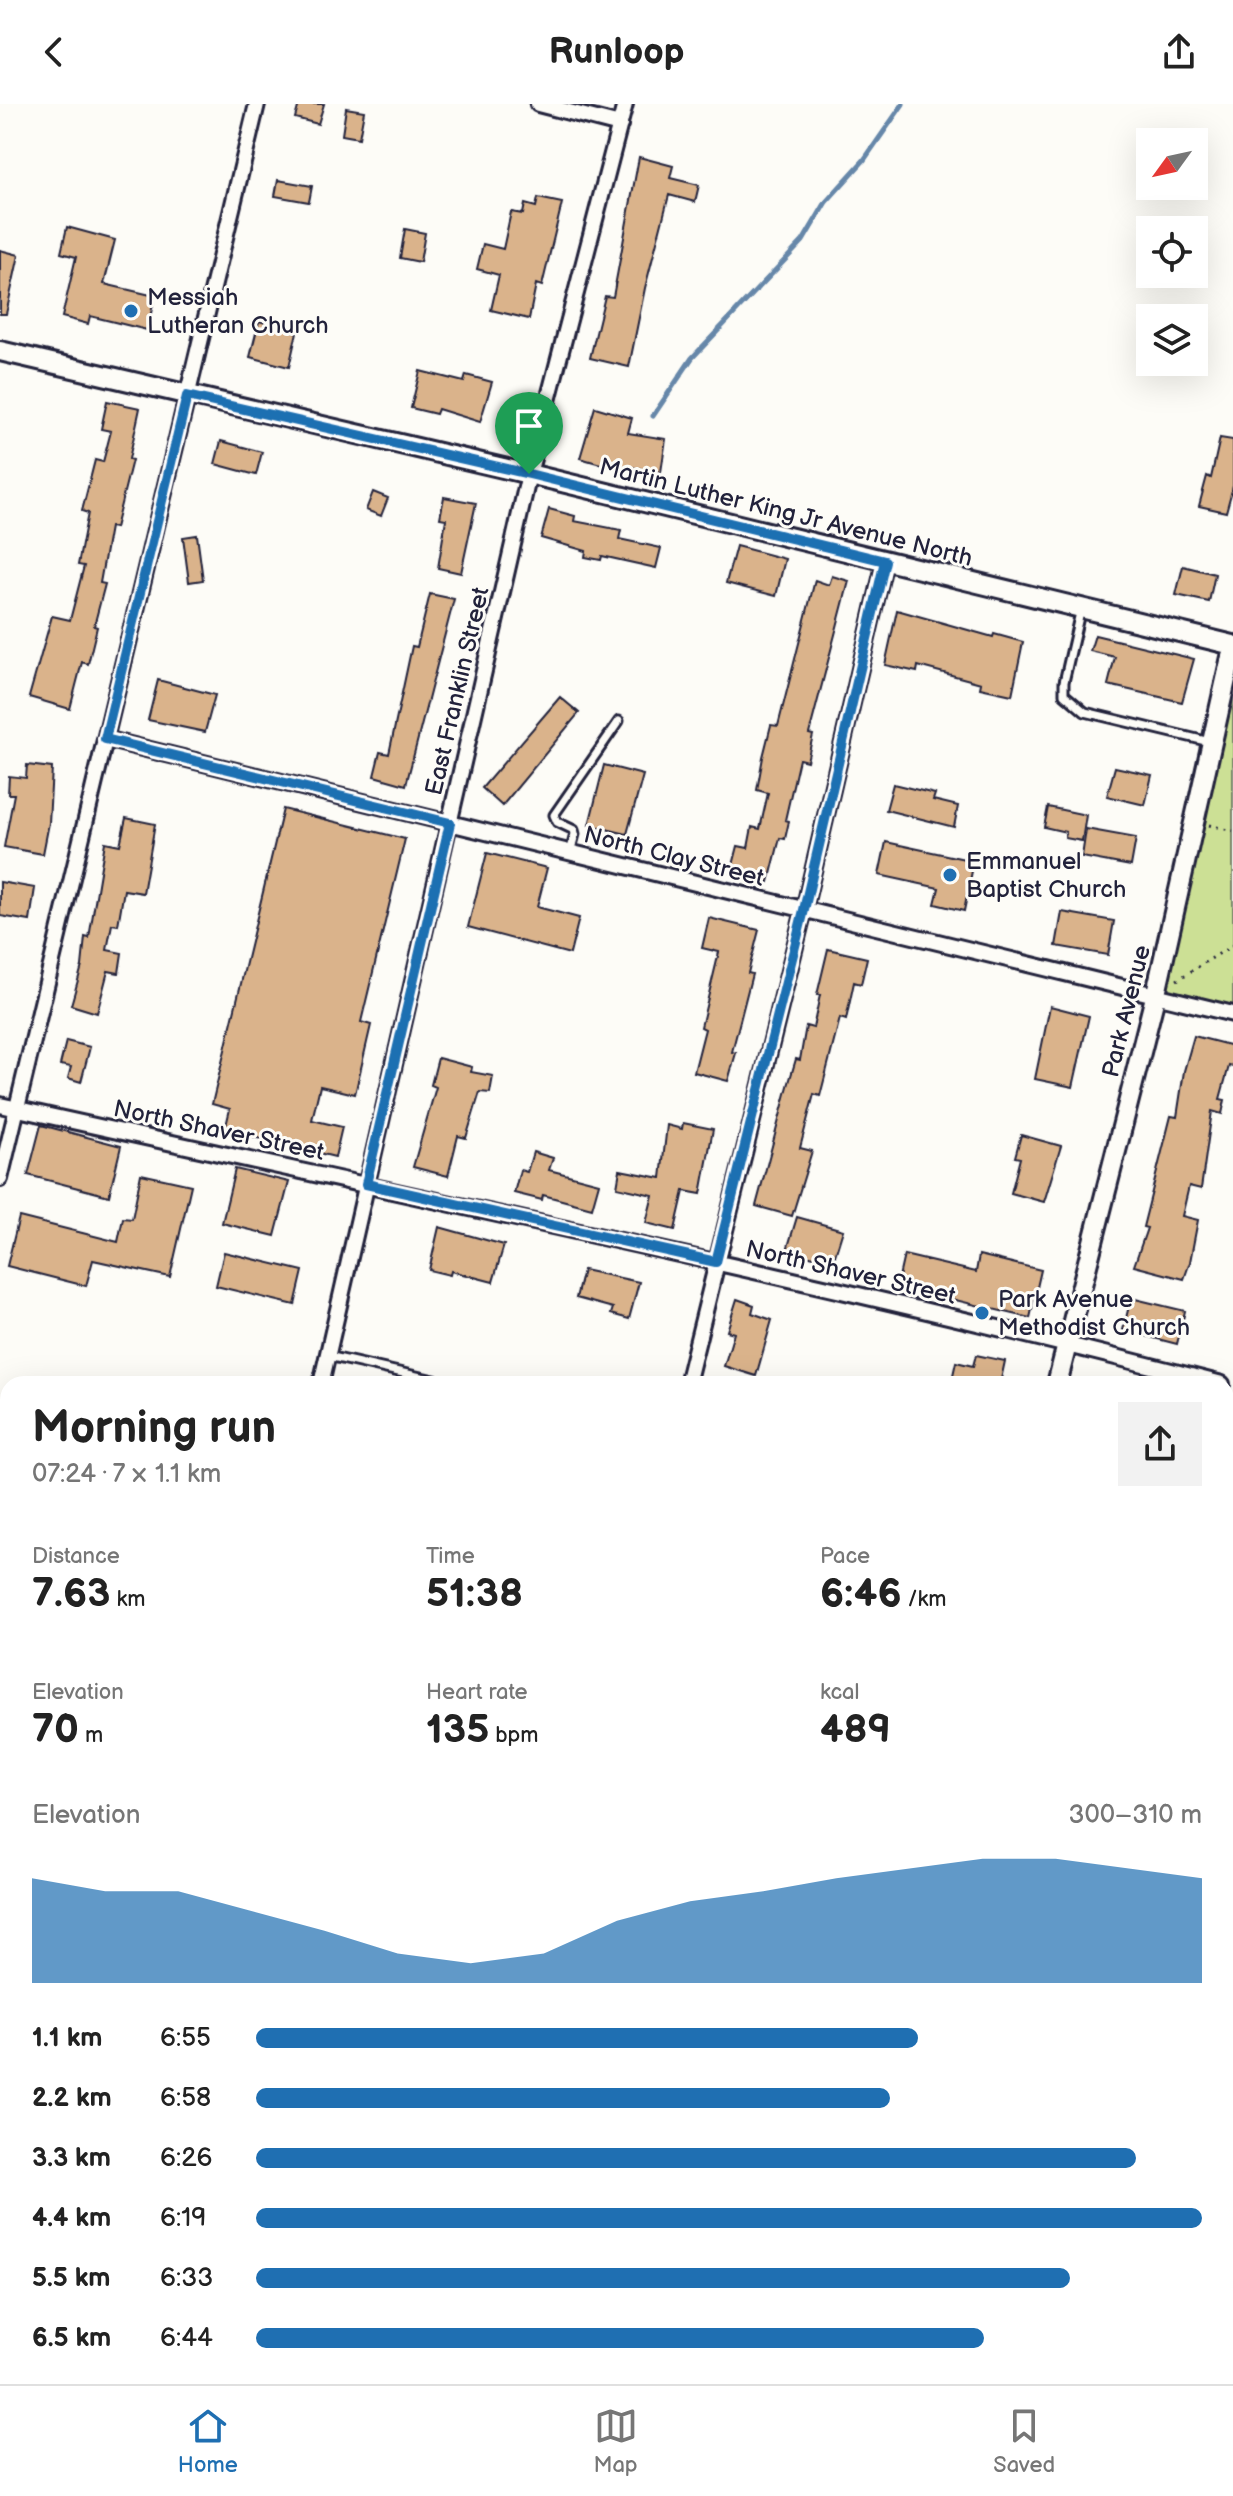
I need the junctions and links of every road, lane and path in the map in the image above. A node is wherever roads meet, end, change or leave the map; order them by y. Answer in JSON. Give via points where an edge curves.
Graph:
{"nodes":[{"id":1,"x":257,"y":104,"type":"edge"},
{"id":2,"x":538,"y":104,"type":"edge"},
{"id":3,"x":625,"y":104,"type":"edge"},
{"id":4,"x":620,"y":125,"type":"junction"},
{"id":5,"x":0,"y":351,"type":"edge"},
{"id":6,"x":187,"y":396,"type":"junction"},
{"id":7,"x":529,"y":474,"type":"junction"},
{"id":8,"x":885,"y":561,"type":"junction"},
{"id":9,"x":1081,"y":608,"type":"junction"},
{"id":10,"x":1233,"y":646,"type":"edge"},
{"id":11,"x":619,"y":721,"type":"dead end"},
{"id":12,"x":105,"y":739,"type":"junction"},
{"id":13,"x":1212,"y":742,"type":"junction"},
{"id":14,"x":1194,"y":822,"type":"junction"},
{"id":15,"x":450,"y":823,"type":"junction"},
{"id":16,"x":1233,"y":831,"type":"edge"},
{"id":17,"x":570,"y":853,"type":"junction"},
{"id":18,"x":804,"y":910,"type":"junction"},
{"id":19,"x":1233,"y":945,"type":"edge"},
{"id":20,"x":1162,"y":990,"type":"junction"},
{"id":21,"x":1233,"y":1014,"type":"edge"},
{"id":22,"x":0,"y":1105,"type":"edge"},
{"id":23,"x":17,"y":1109,"type":"junction"},
{"id":24,"x":0,"y":1179,"type":"edge"},
{"id":25,"x":366,"y":1184,"type":"junction"},
{"id":26,"x":716,"y":1262,"type":"junction"},
{"id":27,"x":1067,"y":1344,"type":"junction"},
{"id":28,"x":328,"y":1356,"type":"junction"},
{"id":29,"x":323,"y":1376,"type":"edge"},
{"id":30,"x":417,"y":1376,"type":"edge"},
{"id":31,"x":689,"y":1376,"type":"edge"},
{"id":32,"x":1059,"y":1376,"type":"edge"},
{"id":33,"x":1193,"y":1376,"type":"edge"}],
"edges":[{"from":1,"to":6,"type":"street"},
{"from":2,"to":4,"type":"street"},
{"from":3,"to":4,"type":"street","name":"East Franklin Street"},
{"from":4,"to":7,"type":"street","name":"East Franklin Street"},
{"from":5,"to":6,"type":"street","name":"Martin Luther King Jr Avenue North"},
{"from":6,"to":7,"type":"street","name":"Martin Luther King Jr Avenue North"},
{"from":6,"to":12,"type":"street"},
{"from":7,"to":8,"type":"street","name":"Martin Luther King Jr Avenue North"},
{"from":7,"to":15,"type":"street","name":"East Franklin Street"},
{"from":8,"to":9,"type":"street","name":"Martin Luther King Jr Avenue North"},
{"from":8,"to":18,"type":"street"},
{"from":9,"to":10,"type":"street","name":"Martin Luther King Jr Avenue North"},
{"from":9,"to":13,"type":"lane","via":[[1064,694],[1085,712]]},
{"from":10,"to":13,"type":"street","name":"Park Avenue"},
{"from":11,"to":17,"type":"lane","via":[[554,815],[574,830]]},
{"from":12,"to":15,"type":"street","name":"North Clay Street"},
{"from":12,"to":23,"type":"street"},
{"from":13,"to":14,"type":"street","name":"Park Avenue"},
{"from":14,"to":16,"type":"path"},
{"from":14,"to":20,"type":"street","name":"Park Avenue"},
{"from":15,"to":17,"type":"street","name":"North Clay Street"},
{"from":15,"to":25,"type":"street","name":"East Franklin Street"},
{"from":17,"to":18,"type":"street","name":"North Clay Street"},
{"from":18,"to":20,"type":"street","name":"North Clay Street"},
{"from":18,"to":26,"type":"street"},
{"from":19,"to":20,"type":"path"},
{"from":20,"to":21,"type":"street","name":"North Clay Street"},
{"from":20,"to":27,"type":"street","name":"Park Avenue"},
{"from":22,"to":23,"type":"street","name":"North Shaver Street"},
{"from":23,"to":24,"type":"street"},
{"from":23,"to":25,"type":"street","name":"North Shaver Street"},
{"from":25,"to":26,"type":"street","name":"North Shaver Street"},
{"from":25,"to":28,"type":"street","name":"East Franklin Street"},
{"from":26,"to":27,"type":"street","name":"North Shaver Street"},
{"from":26,"to":31,"type":"street"},
{"from":27,"to":32,"type":"street","name":"Park Avenue"},
{"from":27,"to":33,"type":"street","name":"North Shaver Street"},
{"from":28,"to":29,"type":"street","name":"East Franklin Street"},
{"from":28,"to":30,"type":"lane"}]}
